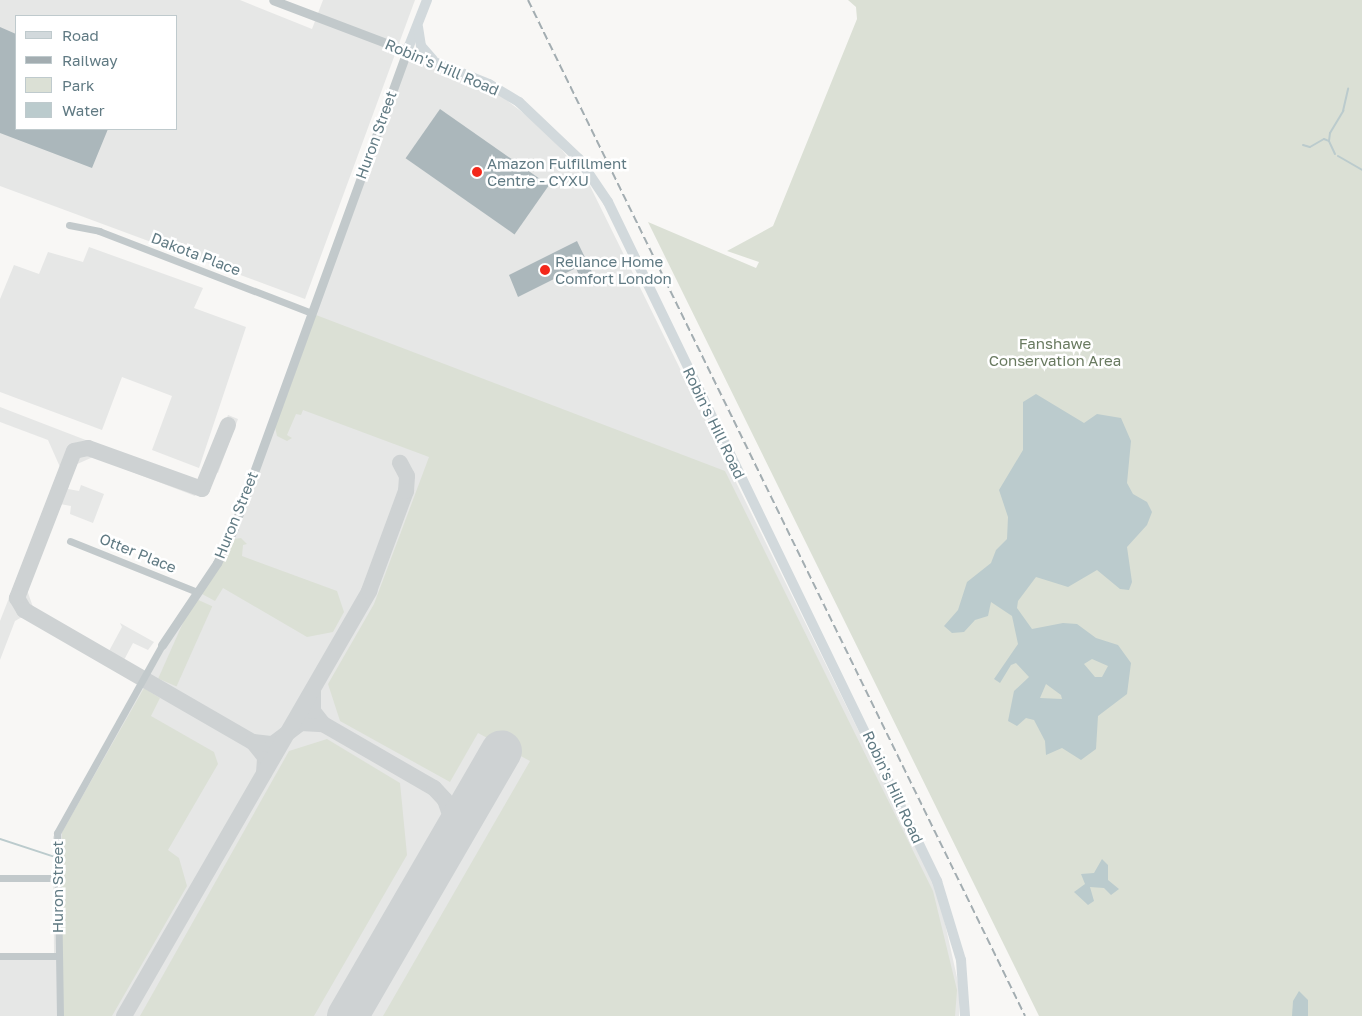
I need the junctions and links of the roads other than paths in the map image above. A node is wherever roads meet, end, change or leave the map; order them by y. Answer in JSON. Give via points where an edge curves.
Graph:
{"nodes":[{"id":1,"x":273,"y":0,"type":"edge"},
{"id":2,"x":426,"y":0,"type":"edge"},
{"id":3,"x":419,"y":20,"type":"junction"},
{"id":4,"x":407,"y":51,"type":"junction"},
{"id":5,"x":437,"y":63,"type":"junction"},
{"id":6,"x":69,"y":224,"type":"dead end"},
{"id":7,"x":312,"y":313,"type":"junction"},
{"id":8,"x":70,"y":541,"type":"dead end"},
{"id":9,"x":195,"y":592,"type":"junction"},
{"id":10,"x":162,"y":645,"type":"joint"},
{"id":11,"x":0,"y":878,"type":"edge"},
{"id":12,"x":57,"y":878,"type":"junction"},
{"id":13,"x":0,"y":956,"type":"edge"},
{"id":14,"x":58,"y":956,"type":"junction"},
{"id":15,"x":60,"y":1016,"type":"edge"},
{"id":16,"x":964,"y":1016,"type":"edge"}],
"edges":[{"from":1,"to":4,"type":"street","name":"Robin's Hill Road"},
{"from":2,"to":3,"type":"main road","name":"Huron Street"},
{"from":3,"to":4,"type":"main road","name":"Huron Street"},
{"from":3,"to":5,"type":"main road","via":[[421,46]]},
{"from":4,"to":5,"type":"main road","name":"Robin's Hill Road"},
{"from":4,"to":7,"type":"street","name":"Huron Street"},
{"from":5,"to":16,"type":"main road","name":"Robin's Hill Road","via":[[489,84],[519,102],[579,159],[608,202],[938,881],[961,960]]},
{"from":6,"to":7,"type":"street","name":"Dakota Place","via":[[99,231]]},
{"from":7,"to":9,"type":"street","name":"Huron Street","via":[[233,530],[217,563]]},
{"from":8,"to":9,"type":"street","name":"Otter Place"},
{"from":9,"to":10,"type":"street","name":"Huron Street"},
{"from":10,"to":12,"type":"street","name":"Huron Street","via":[[57,833]]},
{"from":11,"to":12,"type":"street"},
{"from":12,"to":14,"type":"street","name":"Huron Street"},
{"from":13,"to":14,"type":"street"},
{"from":14,"to":15,"type":"street","name":"Huron Street"}]}
